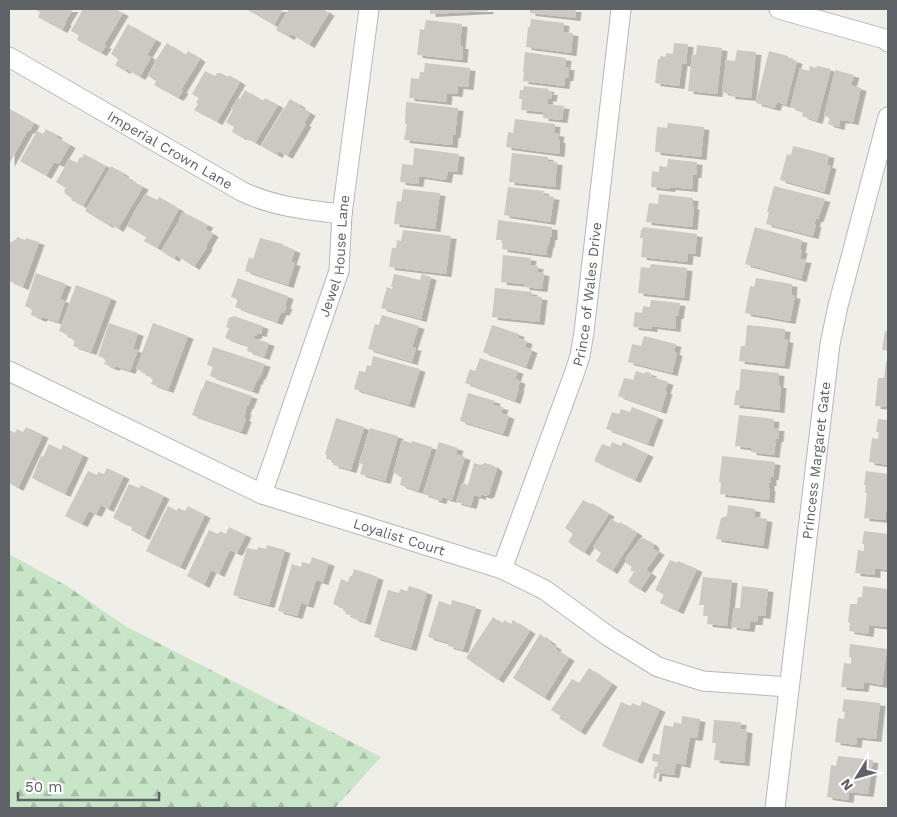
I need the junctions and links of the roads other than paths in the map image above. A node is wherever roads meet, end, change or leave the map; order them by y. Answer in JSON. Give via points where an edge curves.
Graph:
{"nodes":[{"id":1,"x":369,"y":9,"type":"edge"},
{"id":2,"x":621,"y":9,"type":"edge"},
{"id":3,"x":779,"y":9,"type":"edge"},
{"id":4,"x":888,"y":42,"type":"edge"},
{"id":5,"x":9,"y":57,"type":"edge"},
{"id":6,"x":888,"y":117,"type":"edge"},
{"id":7,"x":342,"y":214,"type":"junction"},
{"id":8,"x":9,"y":371,"type":"edge"},
{"id":9,"x":262,"y":494,"type":"junction"},
{"id":10,"x":502,"y":568,"type":"junction"},
{"id":11,"x":789,"y":687,"type":"junction"},
{"id":12,"x":775,"y":808,"type":"edge"}],
"edges":[{"from":1,"to":7,"type":"street","name":"Jewel House Lane"},
{"from":2,"to":10,"type":"street","name":"Prince of Wales Drive","via":[[581,350]]},
{"from":3,"to":4,"type":"street","via":[[885,38]]},
{"from":5,"to":7,"type":"street","name":"Imperial Crown Lane","via":[[243,192],[288,207]]},
{"from":6,"to":11,"type":"street","name":"Princess Margaret Gate","via":[[830,344]]},
{"from":7,"to":9,"type":"street","name":"Jewel House Lane","via":[[339,271]]},
{"from":8,"to":9,"type":"street","name":"Loyalist Court"},
{"from":9,"to":10,"type":"street","name":"Loyalist Court"},
{"from":10,"to":11,"type":"street","name":"Loyalist Court","via":[[545,590],[608,636],[658,667],[703,681]]},
{"from":11,"to":12,"type":"street","name":"Princess Margaret Gate"}]}
